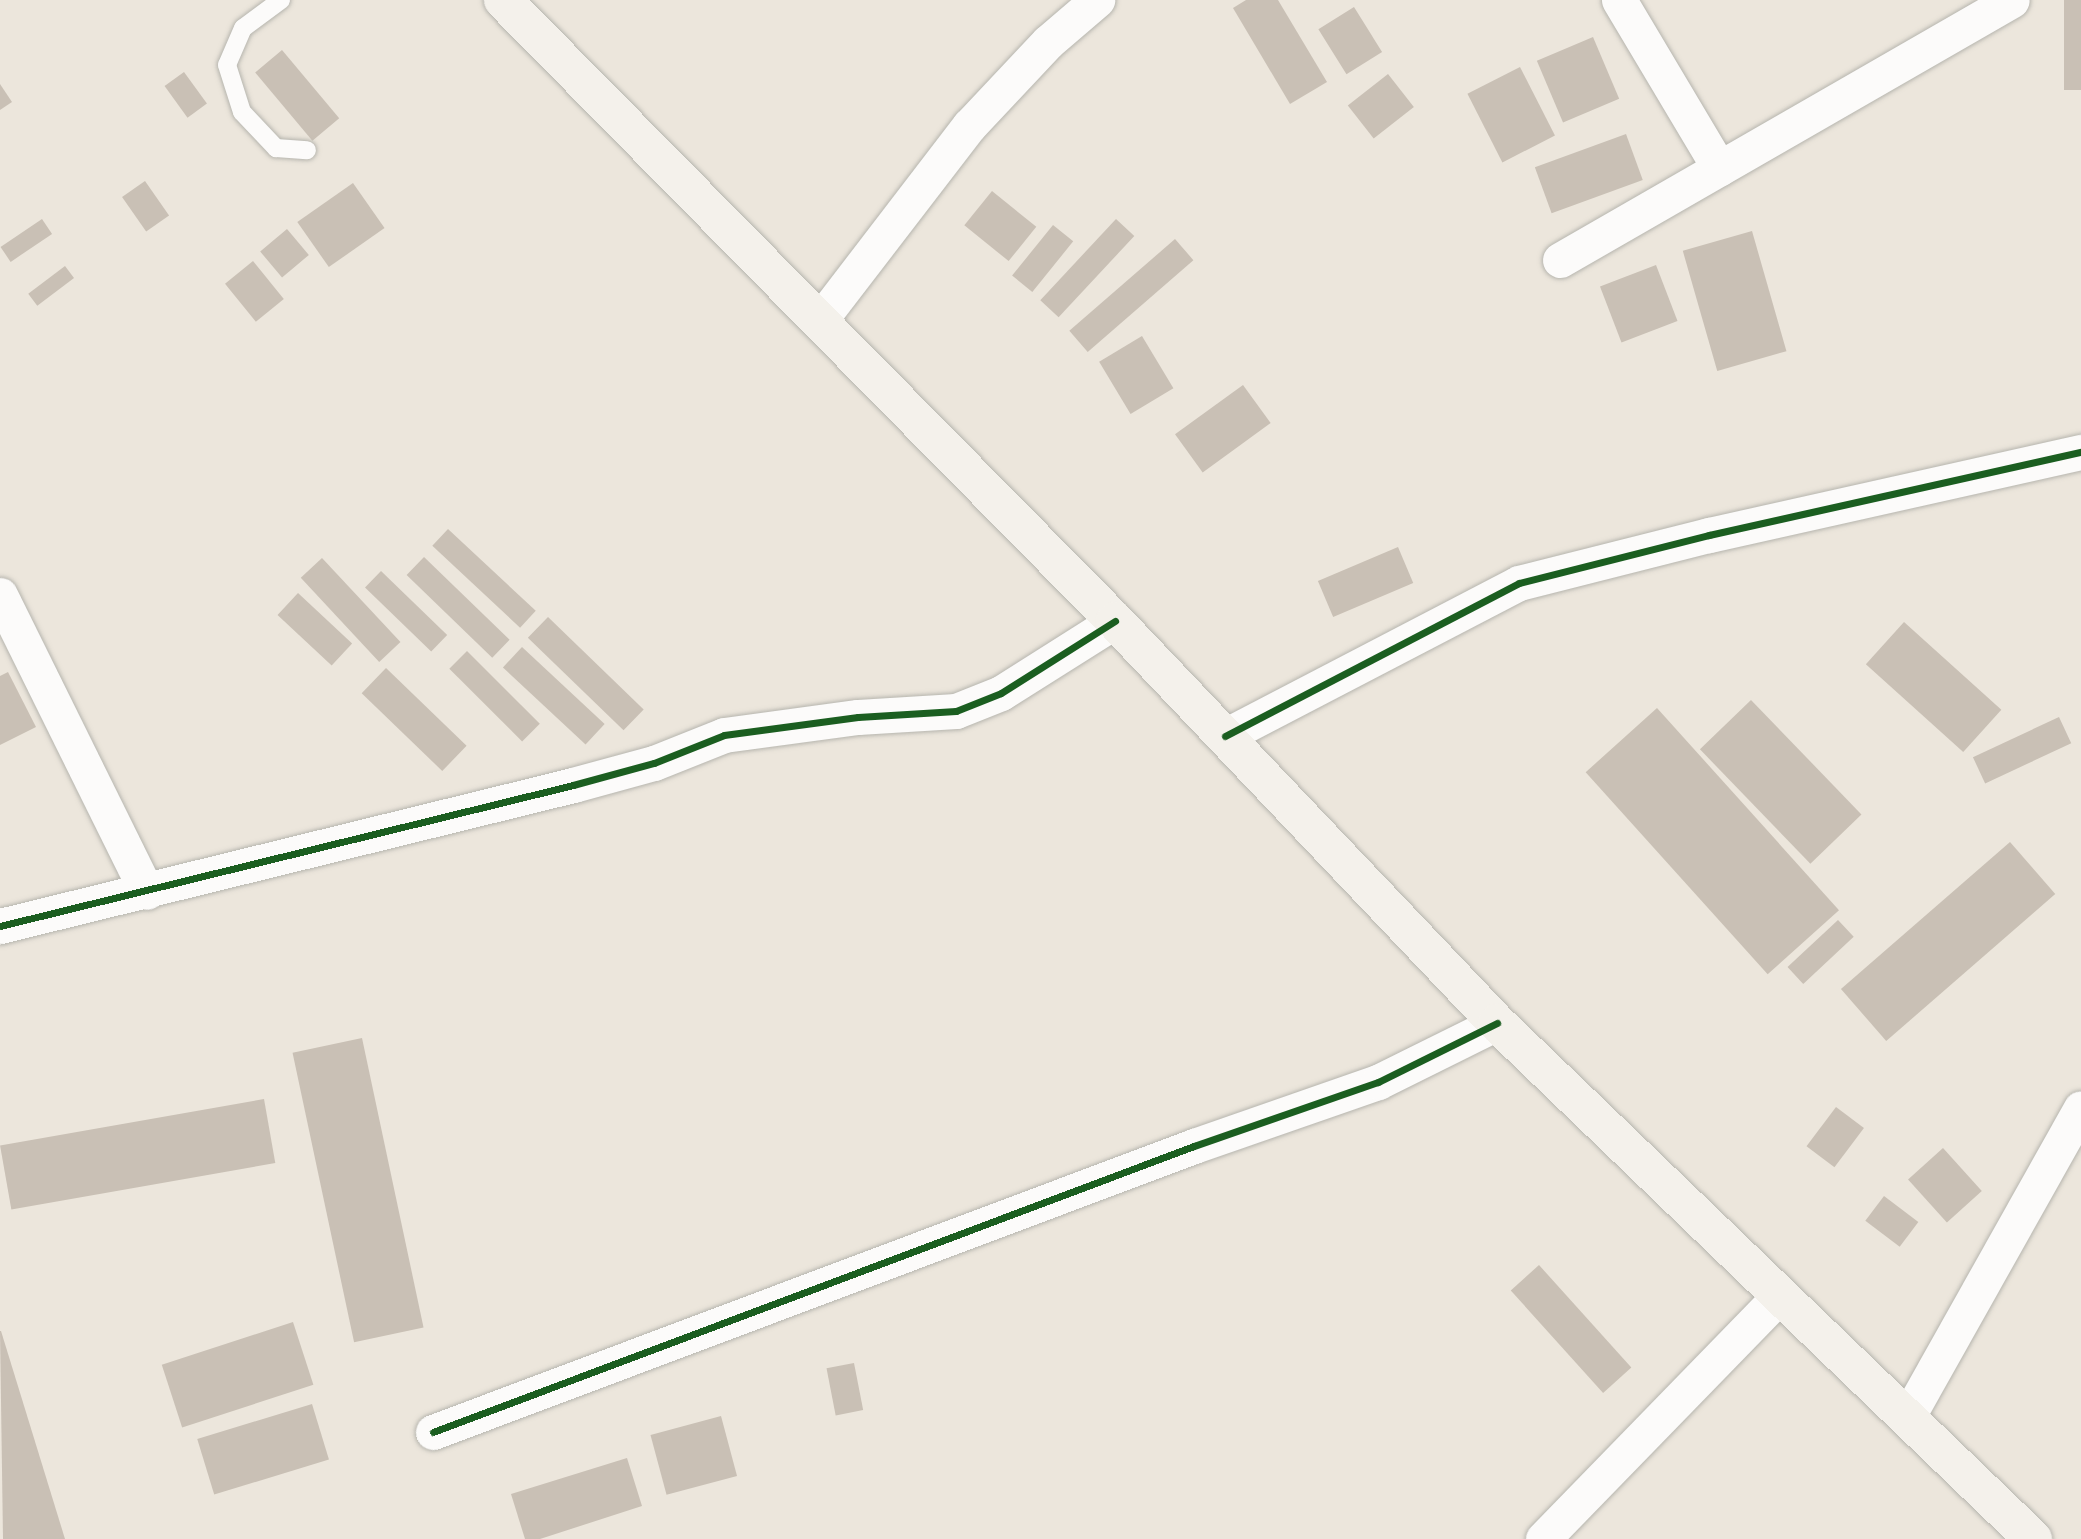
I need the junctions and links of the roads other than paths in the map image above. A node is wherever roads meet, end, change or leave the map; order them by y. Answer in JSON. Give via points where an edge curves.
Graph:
{"nodes":[{"id":1,"x":281,"y":0,"type":"edge"},
{"id":2,"x":503,"y":0,"type":"edge"},
{"id":3,"x":1097,"y":0,"type":"edge"},
{"id":4,"x":1619,"y":0,"type":"edge"},
{"id":5,"x":2012,"y":0,"type":"edge"},
{"id":6,"x":307,"y":150,"type":"dead end"},
{"id":7,"x":1719,"y":168,"type":"junction"},
{"id":8,"x":1560,"y":260,"type":"dead end"},
{"id":9,"x":820,"y":320,"type":"junction"},
{"id":10,"x":2081,"y":453,"type":"edge"},
{"id":11,"x":0,"y":595,"type":"edge"},
{"id":12,"x":1115,"y":621,"type":"junction"},
{"id":13,"x":1225,"y":736,"type":"junction"},
{"id":14,"x":147,"y":892,"type":"junction"},
{"id":15,"x":0,"y":926,"type":"edge"},
{"id":16,"x":1497,"y":1023,"type":"junction"},
{"id":17,"x":2081,"y":1108,"type":"edge"},
{"id":18,"x":1780,"y":1295,"type":"junction"},
{"id":19,"x":1907,"y":1418,"type":"junction"},
{"id":20,"x":433,"y":1432,"type":"dead end"},
{"id":21,"x":1542,"y":1539,"type":"edge"},
{"id":22,"x":2033,"y":1539,"type":"edge"}],
"edges":[{"from":1,"to":6,"type":"lane","via":[[243,28],[227,65],[242,112],[276,148]]},
{"from":2,"to":9,"type":"main road"},
{"from":3,"to":9,"type":"street","via":[[1048,42],[969,126]]},
{"from":4,"to":7,"type":"street"},
{"from":5,"to":7,"type":"street"},
{"from":7,"to":8,"type":"street"},
{"from":9,"to":12,"type":"main road"},
{"from":10,"to":13,"type":"street","via":[[1709,535],[1519,583]]},
{"from":11,"to":14,"type":"street"},
{"from":12,"to":13,"type":"main road"},
{"from":12,"to":14,"type":"street","via":[[1002,693],[956,711],[844,719],[724,735],[654,762],[573,785]]},
{"from":13,"to":16,"type":"main road"},
{"from":14,"to":15,"type":"street"},
{"from":16,"to":18,"type":"main road"},
{"from":16,"to":20,"type":"street","via":[[1378,1082],[1194,1146]]},
{"from":17,"to":19,"type":"street"},
{"from":18,"to":19,"type":"main road"},
{"from":18,"to":21,"type":"street"},
{"from":19,"to":22,"type":"main road"}]}
